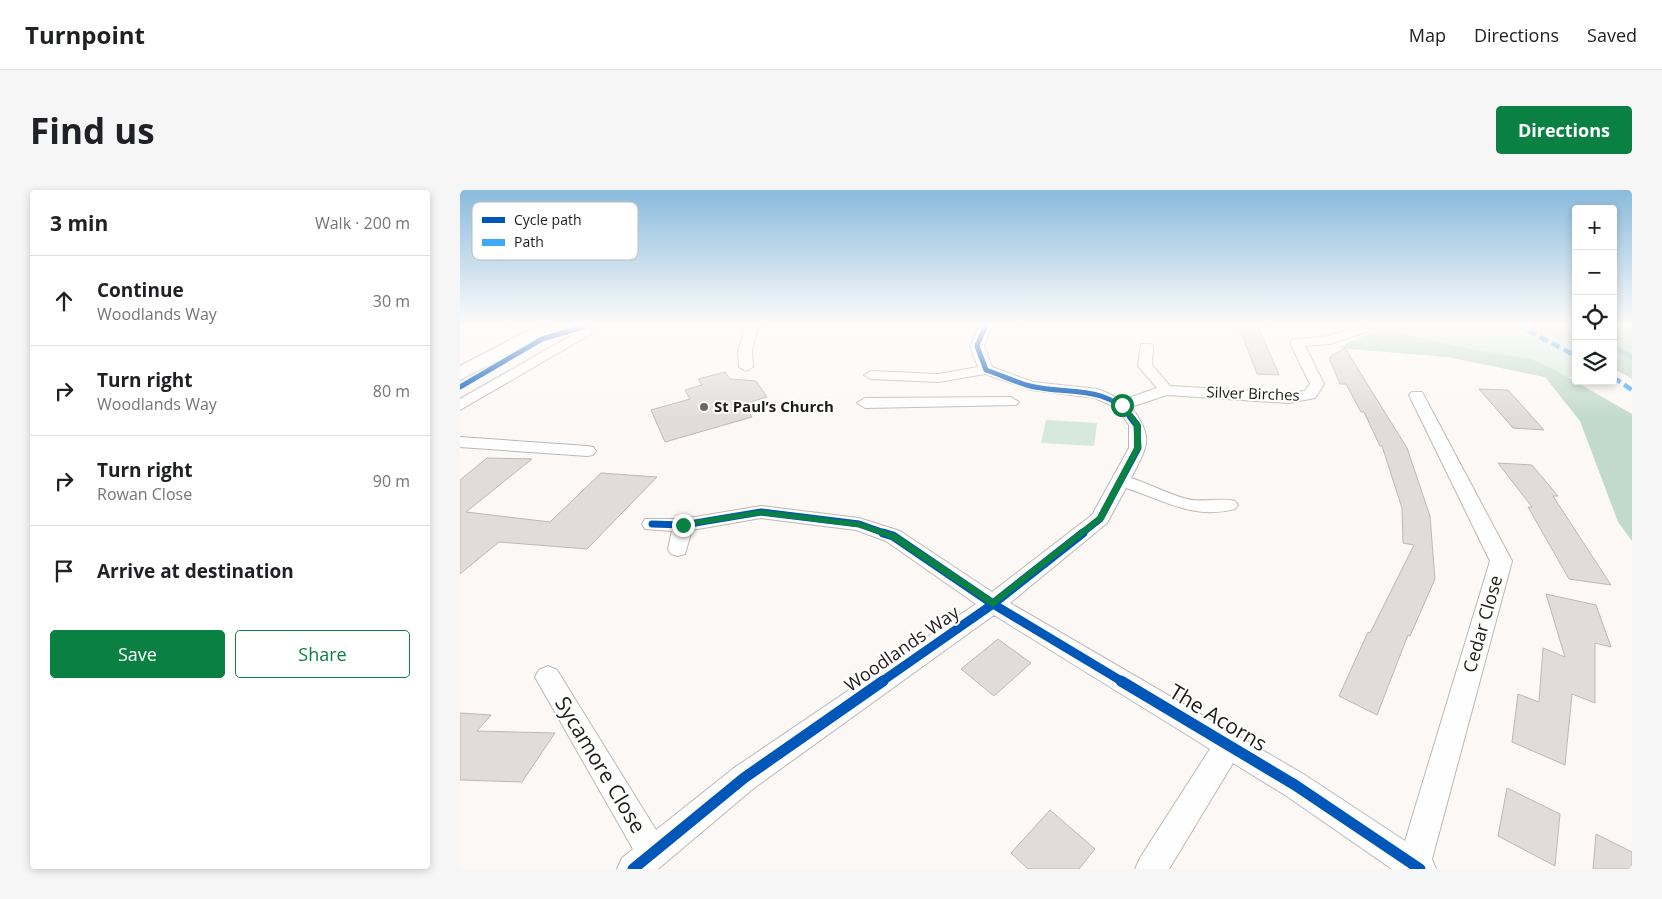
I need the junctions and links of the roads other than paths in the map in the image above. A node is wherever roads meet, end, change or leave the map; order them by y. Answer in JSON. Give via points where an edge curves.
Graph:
{"nodes":[{"id":1,"x":494,"y":356,"type":"edge"},
{"id":2,"x":544,"y":356,"type":"edge"},
{"id":3,"x":745,"y":356,"type":"edge"},
{"id":4,"x":980,"y":356,"type":"edge"},
{"id":5,"x":1146,"y":356,"type":"edge"},
{"id":6,"x":1303,"y":356,"type":"edge"},
{"id":7,"x":746,"y":367,"type":"dead end"},
{"id":8,"x":986,"y":370,"type":"junction"},
{"id":9,"x":460,"y":374,"type":"edge"},
{"id":10,"x":871,"y":375,"type":"dead end"},
{"id":11,"x":938,"y":378,"type":"junction"},
{"id":12,"x":1166,"y":390,"type":"junction"},
{"id":13,"x":1417,"y":395,"type":"dead end"},
{"id":14,"x":932,"y":401,"type":"junction"},
{"id":15,"x":1011,"y":402,"type":"dead end"},
{"id":16,"x":865,"y":403,"type":"dead end"},
{"id":17,"x":460,"y":405,"type":"edge"},
{"id":18,"x":1122,"y":405,"type":"junction"},
{"id":19,"x":460,"y":442,"type":"edge"},
{"id":20,"x":587,"y":451,"type":"dead end"},
{"id":21,"x":1120,"y":481,"type":"junction"},
{"id":22,"x":1228,"y":505,"type":"dead end"},
{"id":23,"x":652,"y":524,"type":"dead end"},
{"id":24,"x":683,"y":525,"type":"junction"},
{"id":25,"x":678,"y":549,"type":"dead end"},
{"id":26,"x":993,"y":604,"type":"junction"},
{"id":27,"x":548,"y":678,"type":"dead end"},
{"id":28,"x":1228,"y":745,"type":"junction"},
{"id":29,"x":643,"y":861,"type":"edge"},
{"id":30,"x":1417,"y":867,"type":"edge"},
{"id":31,"x":1151,"y":869,"type":"edge"}],
"edges":[{"from":1,"to":9,"type":"main road"},
{"from":2,"to":17,"type":"street"},
{"from":3,"to":7,"type":"street"},
{"from":4,"to":8,"type":"street"},
{"from":5,"to":12,"type":"street","via":[[1145,366]]},
{"from":6,"to":12,"type":"street","name":"Silver Birches","via":[[1317,384],[1310,395],[1289,398]]},
{"from":8,"to":11,"type":"street"},
{"from":8,"to":18,"type":"street","name":"Woodlands Way","via":[[1031,386],[1098,394]]},
{"from":10,"to":11,"type":"street"},
{"from":11,"to":14,"type":"street"},
{"from":12,"to":18,"type":"street","name":"Silver Birches"},
{"from":13,"to":30,"type":"street","name":"Cedar Close","via":[[1501,561]]},
{"from":14,"to":15,"type":"street"},
{"from":14,"to":16,"type":"street"},
{"from":18,"to":21,"type":"street","name":"Woodlands Way","via":[[1137,425],[1138,448]]},
{"from":19,"to":20,"type":"street"},
{"from":21,"to":22,"type":"street","via":[[1192,508]]},
{"from":21,"to":26,"type":"street","name":"Woodlands Way","via":[[1100,519]]},
{"from":23,"to":24,"type":"street","name":"The Acorns"},
{"from":24,"to":25,"type":"street"},
{"from":24,"to":26,"type":"street","name":"The Acorns","via":[[761,512],[859,524],[893,536]]},
{"from":26,"to":28,"type":"street","name":"The Acorns"},
{"from":26,"to":29,"type":"street","name":"Woodlands Way","via":[[744,778]]},
{"from":27,"to":29,"type":"street","name":"Sycamore Close"},
{"from":28,"to":30,"type":"street","name":"The Acorns","via":[[1296,785]]},
{"from":28,"to":31,"type":"street"}]}
